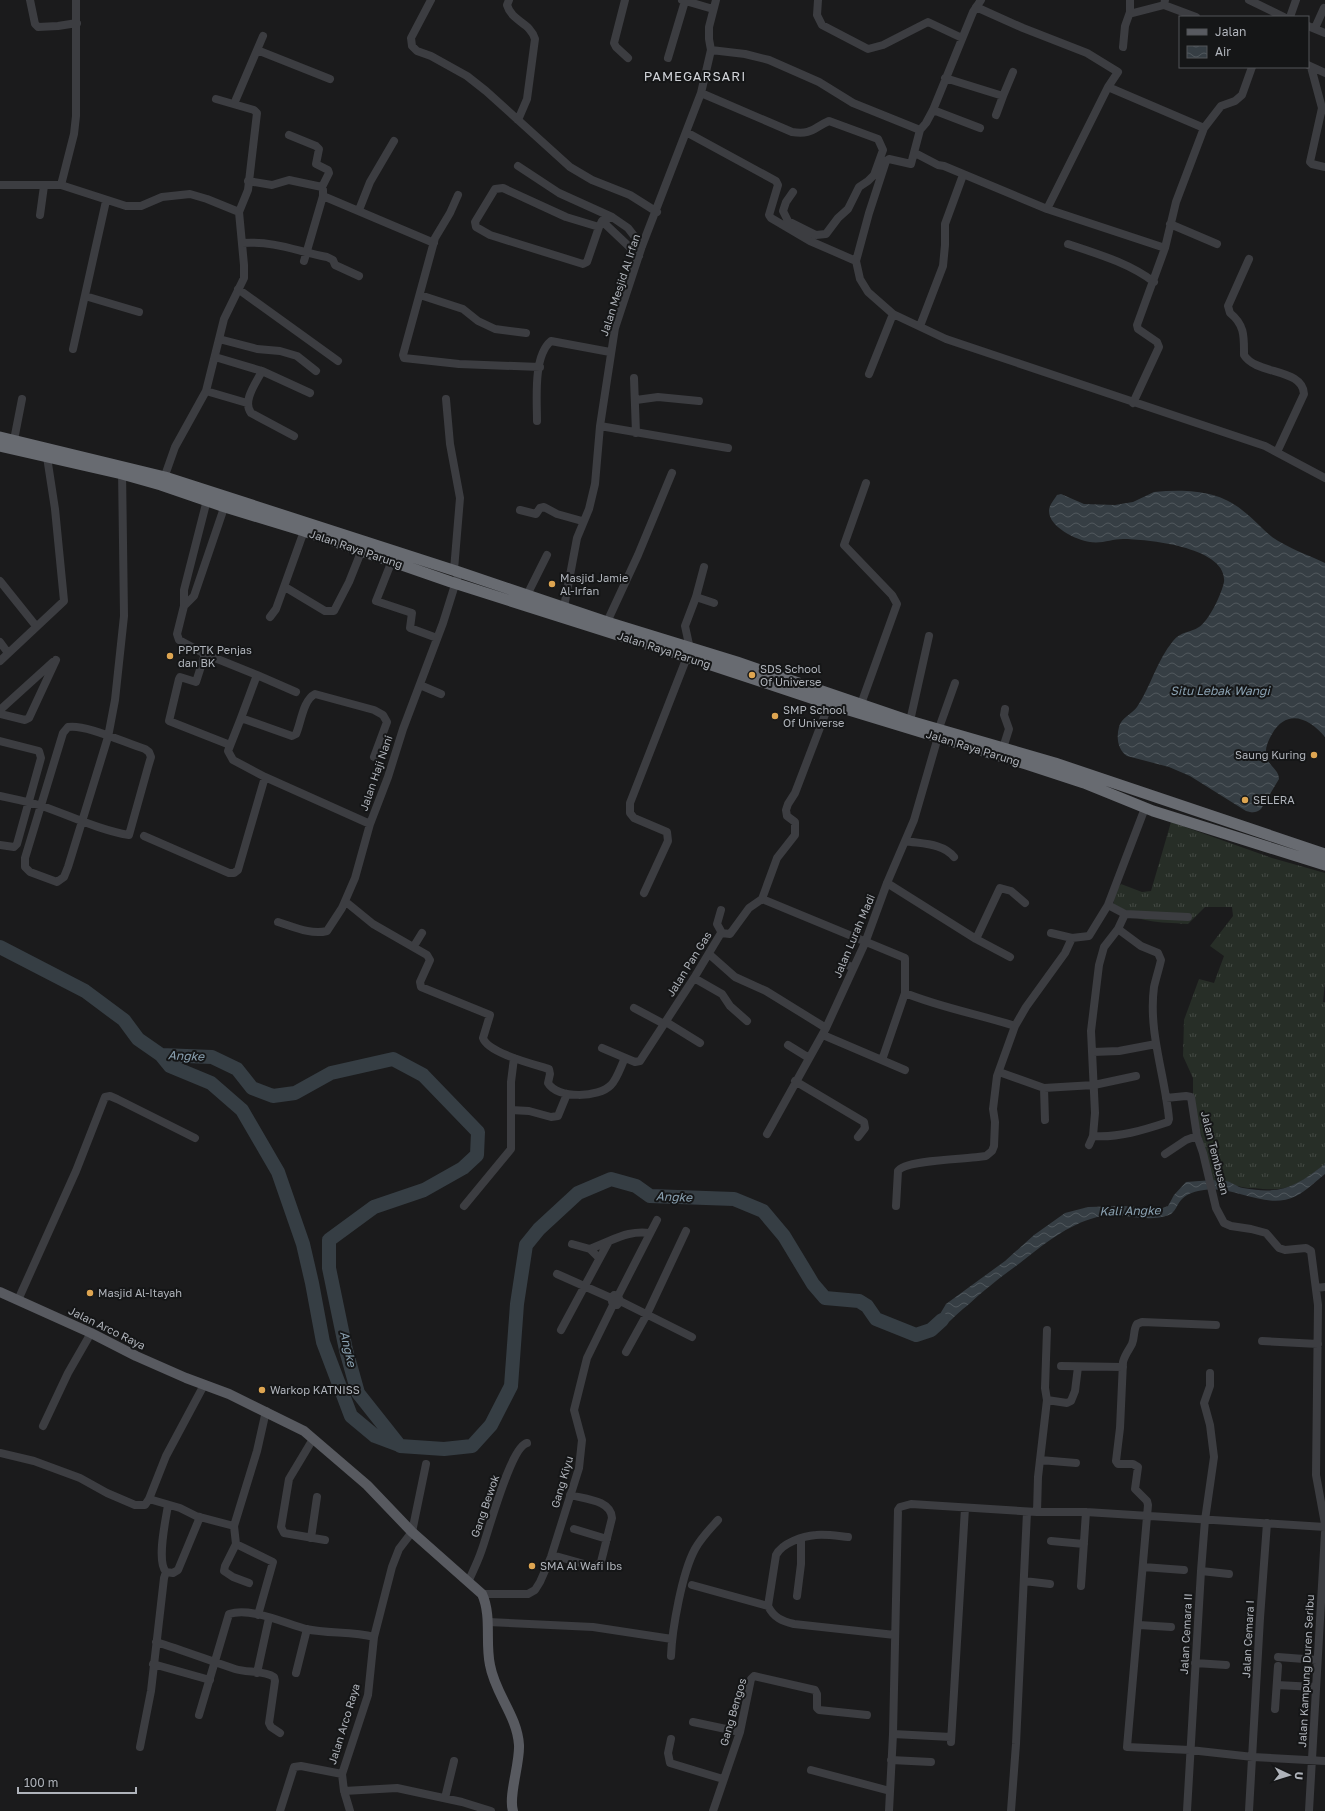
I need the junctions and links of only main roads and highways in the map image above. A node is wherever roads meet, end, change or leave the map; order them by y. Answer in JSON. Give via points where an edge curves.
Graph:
{"nodes":[{"id":1,"x":0,"y":437,"type":"edge"},
{"id":2,"x":0,"y":446,"type":"edge"},
{"id":3,"x":122,"y":471,"type":"junction"},
{"id":4,"x":226,"y":502,"type":"junction"},
{"id":5,"x":364,"y":546,"type":"junction"},
{"id":6,"x":394,"y":556,"type":"junction"},
{"id":7,"x":689,"y":653,"type":"junction"},
{"id":8,"x":939,"y":733,"type":"junction"},
{"id":9,"x":1028,"y":760,"type":"junction"},
{"id":10,"x":1325,"y":854,"type":"edge"},
{"id":11,"x":1325,"y":865,"type":"edge"},
{"id":12,"x":0,"y":1292,"type":"edge"},
{"id":13,"x":511,"y":1810,"type":"edge"}],
"edges":[{"from":1,"to":3,"type":"highway","name":"Jalan Raya Parung"},
{"from":2,"to":3,"type":"highway","name":"Jalan Raya Parung"},
{"from":3,"to":4,"type":"highway","name":"Jalan Raya Parung","via":[[163,481]]},
{"from":4,"to":5,"type":"highway","name":"Jalan Raya Parung"},
{"from":4,"to":5,"type":"highway","name":"Jalan Raya Parung","via":[[304,531]]},
{"from":5,"to":6,"type":"highway","name":"Jalan Raya Parung"},
{"from":6,"to":7,"type":"highway","name":"Jalan Raya Parung","via":[[457,571]]},
{"from":6,"to":7,"type":"highway","name":"Jalan Raya Parung","via":[[456,584]]},
{"from":7,"to":8,"type":"highway","name":"Jalan Raya Parung","via":[[829,704]]},
{"from":7,"to":8,"type":"highway","name":"Jalan Raya Parung","via":[[737,662]]},
{"from":8,"to":9,"type":"highway","name":"Jalan Raya Parung"},
{"from":8,"to":9,"type":"highway","name":"Jalan Raya Parung","via":[[1002,748]]},
{"from":9,"to":10,"type":"highway","name":"Jalan Raya Parung"},
{"from":9,"to":11,"type":"highway","name":"Jalan Raya Parung","via":[[1145,808]]},
{"from":12,"to":13,"type":"main road","name":"Jalan Arco Raya","via":[[136,1356],[266,1411],[304,1431],[367,1486],[412,1532],[469,1580],[486,1601],[490,1668],[516,1725],[519,1745],[518,1771]]}]}
